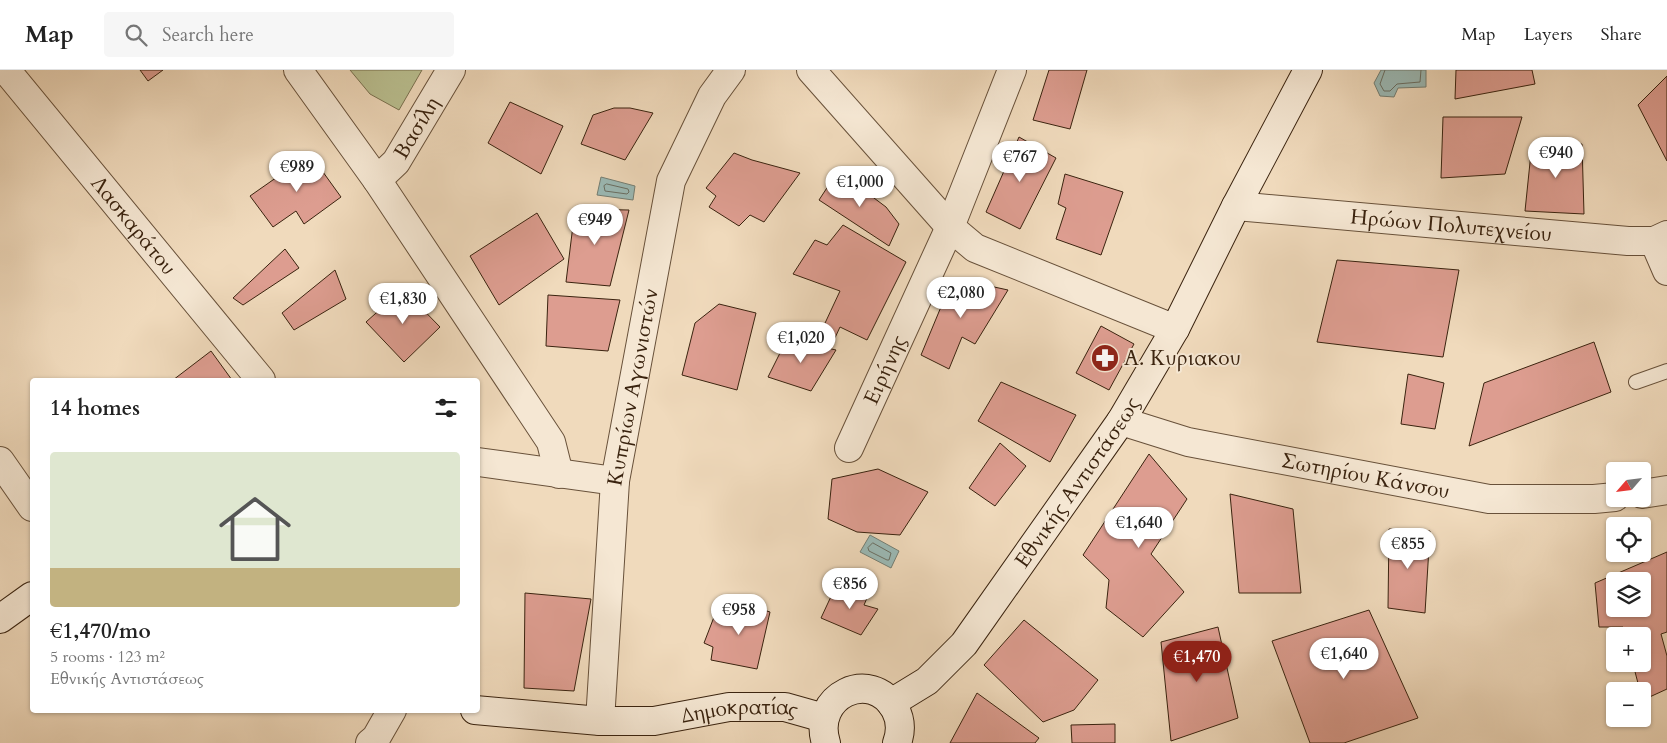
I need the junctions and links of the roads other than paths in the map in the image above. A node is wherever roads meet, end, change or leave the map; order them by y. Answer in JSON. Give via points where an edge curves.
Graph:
{"nodes":[{"id":1,"x":6,"y":70,"type":"edge"},
{"id":2,"x":298,"y":70,"type":"edge"},
{"id":3,"x":451,"y":70,"type":"edge"},
{"id":4,"x":731,"y":70,"type":"edge"},
{"id":5,"x":811,"y":70,"type":"edge"},
{"id":6,"x":1012,"y":70,"type":"edge"},
{"id":7,"x":1308,"y":70,"type":"edge"},
{"id":8,"x":377,"y":180,"type":"junction"},
{"id":9,"x":1236,"y":206,"type":"junction"},
{"id":10,"x":950,"y":228,"type":"junction"},
{"id":11,"x":1660,"y":238,"type":"edge"},
{"id":12,"x":1667,"y":271,"type":"edge"},
{"id":13,"x":1175,"y":329,"type":"junction"},
{"id":14,"x":1667,"y":371,"type":"edge"},
{"id":15,"x":259,"y":378,"type":"edge"},
{"id":16,"x":1636,"y":382,"type":"dead end"},
{"id":17,"x":1121,"y":422,"type":"junction"},
{"id":18,"x":849,"y":448,"type":"dead end"},
{"id":19,"x":0,"y":462,"type":"edge"},
{"id":20,"x":480,"y":462,"type":"edge"},
{"id":21,"x":559,"y":474,"type":"junction"},
{"id":22,"x":615,"y":481,"type":"junction"},
{"id":23,"x":1667,"y":490,"type":"edge"},
{"id":24,"x":1651,"y":493,"type":"edge"},
{"id":25,"x":1606,"y":497,"type":"edge"},
{"id":26,"x":30,"y":504,"type":"edge"},
{"id":27,"x":30,"y":597,"type":"edge"},
{"id":28,"x":0,"y":619,"type":"edge"},
{"id":29,"x":891,"y":703,"type":"junction"},
{"id":30,"x":480,"y":710,"type":"edge"},
{"id":31,"x":390,"y":713,"type":"edge"},
{"id":32,"x":600,"y":721,"type":"junction"},
{"id":33,"x":825,"y":730,"type":"edge"},
{"id":34,"x":370,"y":743,"type":"edge"},
{"id":35,"x":897,"y":743,"type":"edge"}],
"edges":[{"from":1,"to":15,"type":"street","name":"Λασκαράτου"},
{"from":2,"to":8,"type":"street"},
{"from":3,"to":8,"type":"street","name":"Βασίλη","via":[[396,162]]},
{"from":4,"to":22,"type":"street","name":"Κυπρίων Αγωνιστών","via":[[712,96],[671,181]]},
{"from":5,"to":10,"type":"street"},
{"from":6,"to":10,"type":"street","name":"Ειρήνης"},
{"from":7,"to":9,"type":"street","name":"Εθνικής Αντιστάσεως"},
{"from":8,"to":21,"type":"street","via":[[551,442]]},
{"from":9,"to":11,"type":"street","name":"Ηρώων Πολυτεχνείου","via":[[1628,241]]},
{"from":9,"to":13,"type":"street","name":"Εθνικής Αντιστάσεως"},
{"from":10,"to":13,"type":"street","via":[[976,248]]},
{"from":10,"to":18,"type":"street","name":"Ειρήνης"},
{"from":11,"to":12,"type":"street"},
{"from":13,"to":17,"type":"street","name":"Εθνικής Αντιστάσεως"},
{"from":14,"to":16,"type":"lane"},
{"from":17,"to":25,"type":"street","name":"Σωτηρίου Κάνσου","via":[[1188,442],[1489,498]]},
{"from":17,"to":29,"type":"street","name":"Εθνικής Αντιστάσεως","via":[[964,644],[927,681]]},
{"from":19,"to":26,"type":"street"},
{"from":20,"to":21,"type":"street"},
{"from":21,"to":22,"type":"street"},
{"from":22,"to":32,"type":"street","name":"Κυπρίων Αγωνιστών"},
{"from":23,"to":24,"type":"street"},
{"from":27,"to":28,"type":"street"},
{"from":29,"to":33,"type":"street","via":[[871,690],[847,691],[829,707]]},
{"from":29,"to":35,"type":"street","via":[[898,713],[900,725]]},
{"from":30,"to":32,"type":"street","name":"Δημοκρατίας"},
{"from":31,"to":34,"type":"street"},
{"from":32,"to":33,"type":"street","name":"Δημοκρατίας","via":[[654,721],[729,707],[785,707]]}]}
